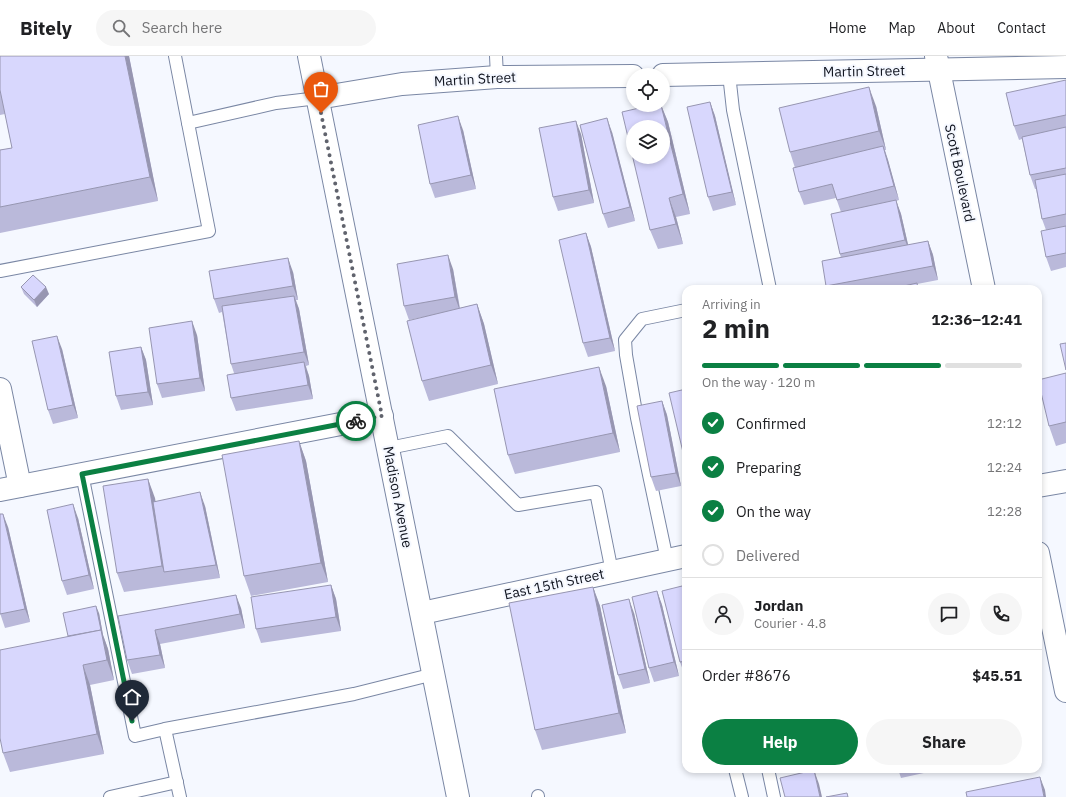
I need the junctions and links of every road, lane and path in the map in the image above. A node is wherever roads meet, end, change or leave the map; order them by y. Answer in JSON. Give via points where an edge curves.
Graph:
{"nodes":[{"id":1,"x":175,"y":56,"type":"edge"},
{"id":2,"x":309,"y":56,"type":"edge"},
{"id":3,"x":938,"y":63,"type":"edge"},
{"id":4,"x":496,"y":67,"type":"edge"},
{"id":5,"x":1066,"y":67,"type":"edge"},
{"id":6,"x":729,"y":74,"type":"junction"},
{"id":7,"x":670,"y":75,"type":"edge"},
{"id":8,"x":626,"y":76,"type":"edge"},
{"id":9,"x":318,"y":98,"type":"junction"},
{"id":10,"x":188,"y":123,"type":"junction"},
{"id":11,"x":0,"y":271,"type":"edge"},
{"id":12,"x":769,"y":285,"type":"edge"},
{"id":13,"x":983,"y":285,"type":"edge"},
{"id":14,"x":682,"y":311,"type":"edge"},
{"id":15,"x":0,"y":388,"type":"edge"},
{"id":16,"x":382,"y":416,"type":"junction"},
{"id":17,"x":389,"y":448,"type":"junction"},
{"id":18,"x":82,"y":474,"type":"junction"},
{"id":19,"x":1066,"y":481,"type":"edge"},
{"id":20,"x":1042,"y":485,"type":"edge"},
{"id":21,"x":10,"y":488,"type":"edge"},
{"id":22,"x":676,"y":558,"type":"edge"},
{"id":23,"x":612,"y":572,"type":"junction"},
{"id":24,"x":1042,"y":573,"type":"edge"},
{"id":25,"x":422,"y":613,"type":"junction"},
{"id":26,"x":434,"y":674,"type":"junction"},
{"id":27,"x":1066,"y":691,"type":"edge"},
{"id":28,"x":165,"y":729,"type":"junction"},
{"id":29,"x":736,"y":773,"type":"edge"},
{"id":30,"x":769,"y":773,"type":"edge"},
{"id":31,"x":177,"y":782,"type":"junction"},
{"id":32,"x":110,"y":797,"type":"edge"},
{"id":33,"x":180,"y":797,"type":"edge"},
{"id":34,"x":458,"y":797,"type":"edge"},
{"id":35,"x":742,"y":797,"type":"edge"},
{"id":36,"x":774,"y":797,"type":"edge"}],
"edges":[{"from":1,"to":10,"type":"lane"},
{"from":2,"to":9,"type":"street","name":"Madison Avenue"},
{"from":3,"to":5,"type":"street","name":"Martin Street"},
{"from":3,"to":6,"type":"street","name":"Martin Street"},
{"from":3,"to":13,"type":"street","name":"Scott Boulevard"},
{"from":4,"to":8,"type":"street","name":"Martin Street"},
{"from":4,"to":9,"type":"street","name":"Martin Street"},
{"from":6,"to":7,"type":"street","name":"Martin Street"},
{"from":6,"to":12,"type":"lane","via":[[733,110]]},
{"from":9,"to":10,"type":"lane","via":[[276,103]]},
{"from":9,"to":16,"type":"street","name":"Madison Avenue"},
{"from":10,"to":11,"type":"lane","via":[[209,232]]},
{"from":14,"to":22,"type":"lane","via":[[642,319],[625,340],[637,418]]},
{"from":15,"to":21,"type":"street"},
{"from":16,"to":17,"type":"street","name":"Madison Avenue"},
{"from":16,"to":18,"type":"street"},
{"from":17,"to":23,"type":"lane","via":[[448,436],[518,505],[596,492]]},
{"from":17,"to":25,"type":"street","name":"Madison Avenue"},
{"from":18,"to":21,"type":"street"},
{"from":18,"to":28,"type":"lane","via":[[135,736]]},
{"from":19,"to":20,"type":"street"},
{"from":22,"to":23,"type":"street","name":"East 15th Street"},
{"from":23,"to":25,"type":"street","name":"East 15th Street"},
{"from":24,"to":27,"type":"street"},
{"from":25,"to":26,"type":"street","name":"Madison Avenue"},
{"from":26,"to":28,"type":"lane","via":[[354,694]]},
{"from":26,"to":34,"type":"street","name":"Madison Avenue"},
{"from":28,"to":31,"type":"lane"},
{"from":29,"to":35,"type":"lane"},
{"from":30,"to":36,"type":"lane"},
{"from":31,"to":32,"type":"lane"},
{"from":31,"to":33,"type":"lane"}]}
